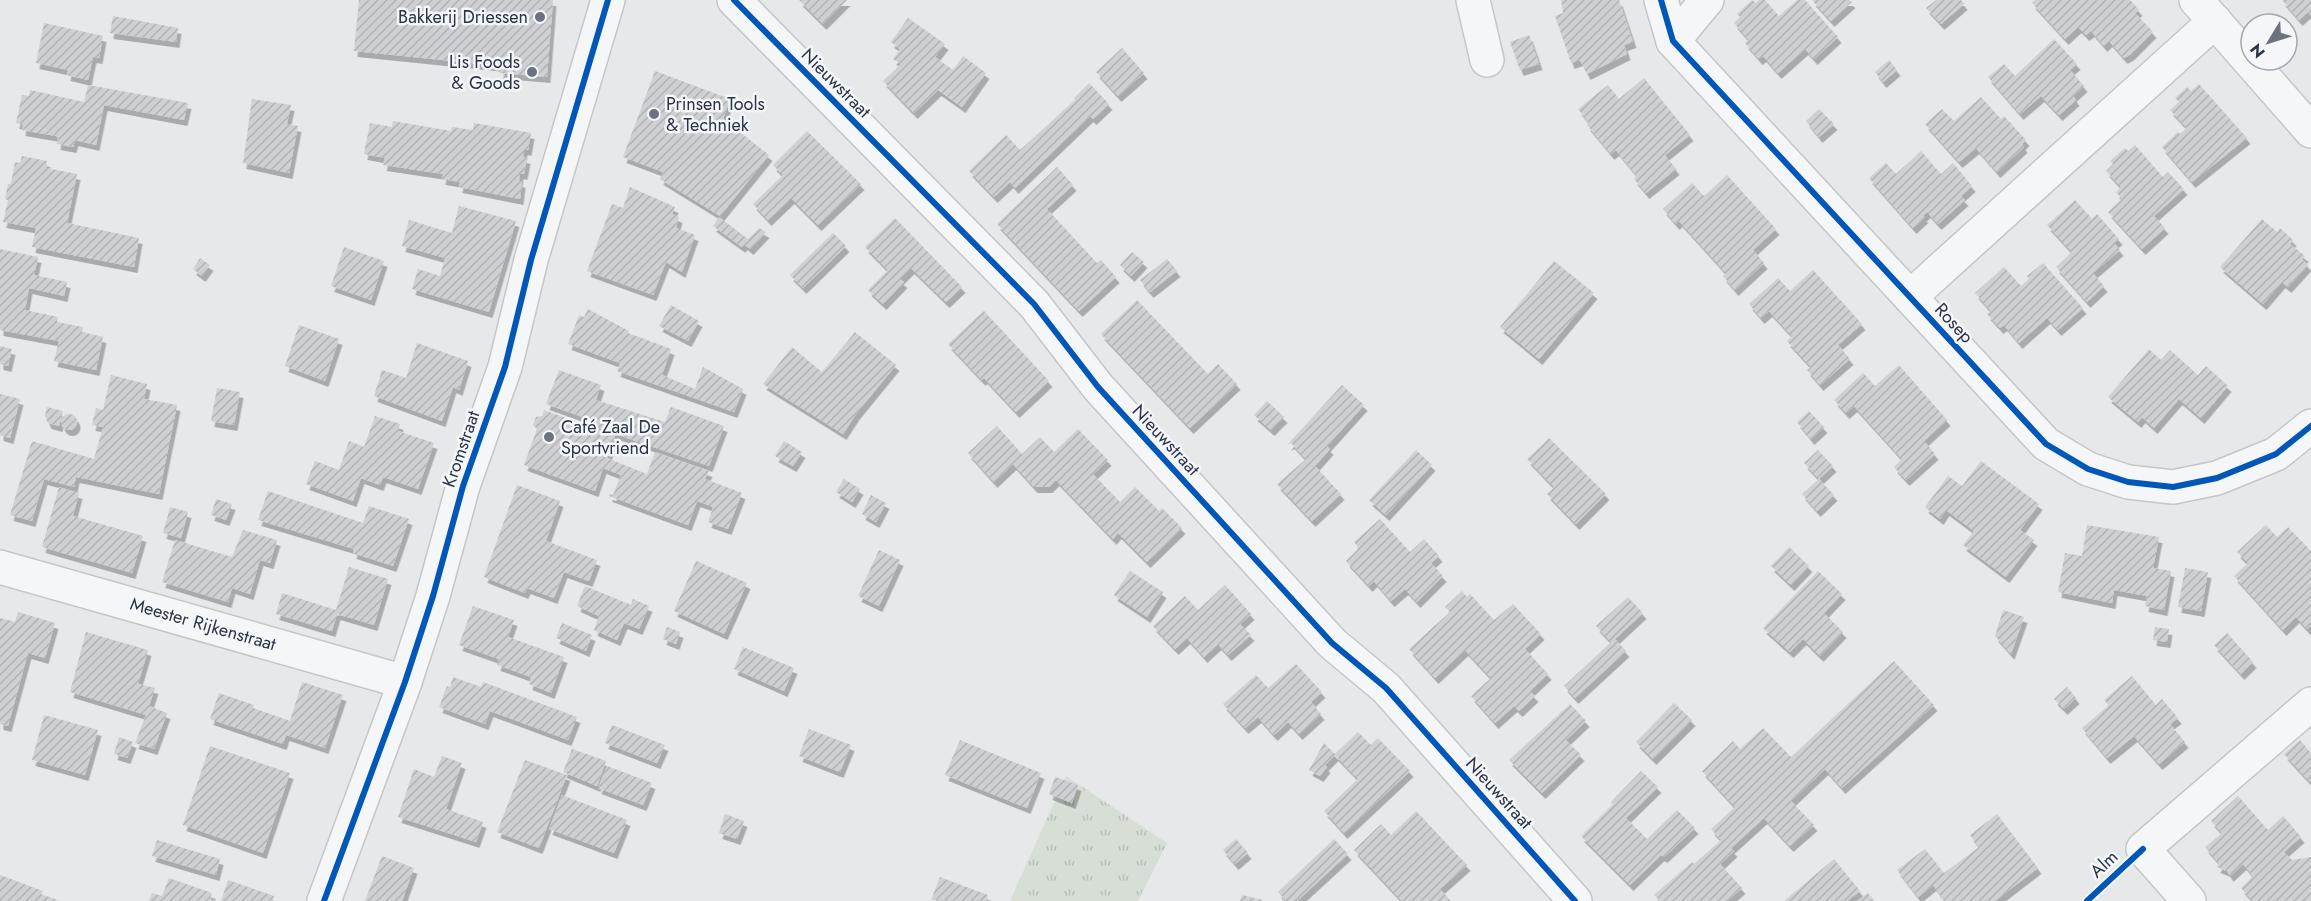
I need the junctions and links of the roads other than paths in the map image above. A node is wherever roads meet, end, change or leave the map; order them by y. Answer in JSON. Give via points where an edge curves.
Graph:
{"nodes":[{"id":1,"x":608,"y":0,"type":"edge"},
{"id":2,"x":734,"y":0,"type":"edge"},
{"id":3,"x":1473,"y":0,"type":"edge"},
{"id":4,"x":1661,"y":0,"type":"edge"},
{"id":5,"x":1707,"y":0,"type":"edge"},
{"id":6,"x":2205,"y":11,"type":"edge"},
{"id":7,"x":1673,"y":41,"type":"junction"},
{"id":8,"x":1487,"y":60,"type":"dead end"},
{"id":9,"x":2311,"y":131,"type":"edge"},
{"id":10,"x":1910,"y":297,"type":"junction"},
{"id":11,"x":2311,"y":426,"type":"edge"},
{"id":12,"x":0,"y":567,"type":"edge"},
{"id":13,"x":405,"y":682,"type":"junction"},
{"id":14,"x":2311,"y":704,"type":"edge"},
{"id":15,"x":324,"y":901,"type":"edge"},
{"id":16,"x":1575,"y":901,"type":"edge"},
{"id":17,"x":2188,"y":901,"type":"edge"}],
"edges":[{"from":1,"to":13,"type":"street","name":"Kromstraat","via":[[531,260],[505,367],[463,486]]},
{"from":2,"to":16,"type":"street","name":"Nieuwstraat","via":[[1034,304],[1098,387],[1332,643],[1386,688]]},
{"from":3,"to":8,"type":"street"},
{"from":4,"to":7,"type":"street","name":"Rosep"},
{"from":5,"to":7,"type":"street"},
{"from":6,"to":9,"type":"street","name":"Rosep"},
{"from":6,"to":10,"type":"street","name":"Rosep"},
{"from":7,"to":10,"type":"street","name":"Rosep"},
{"from":10,"to":11,"type":"street","name":"Rosep","via":[[2046,444],[2108,476],[2173,488],[2217,478],[2276,454]]},
{"from":12,"to":13,"type":"street","name":"Meester Rijkenstraat"},
{"from":13,"to":15,"type":"street","name":"Kromstraat"},
{"from":14,"to":17,"type":"street","name":"Alm","via":[[2143,849]]}]}
